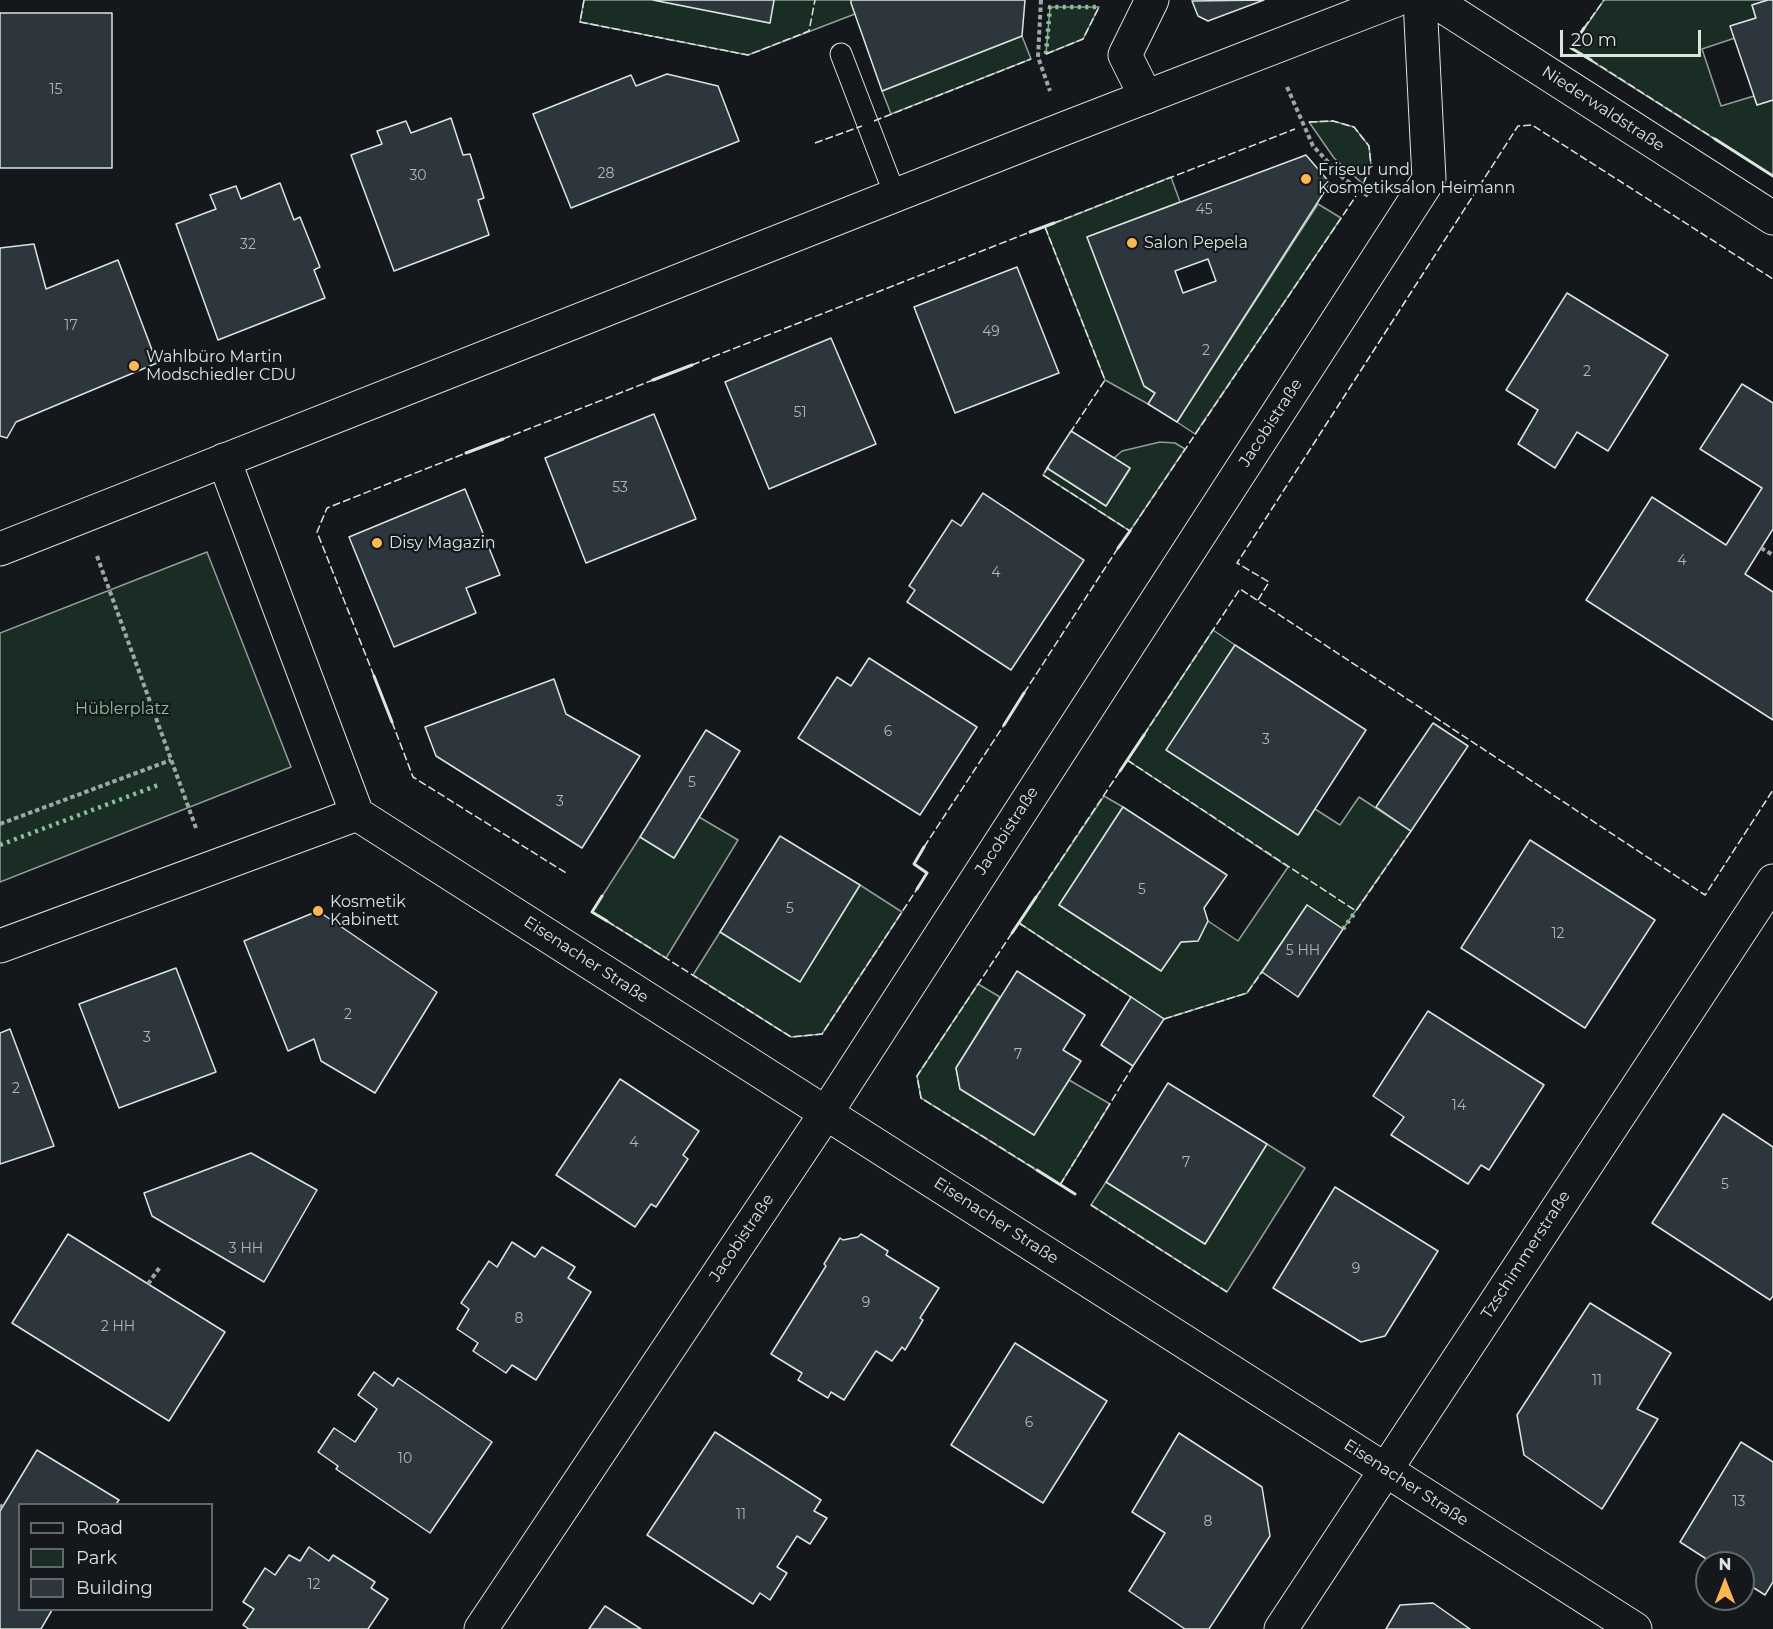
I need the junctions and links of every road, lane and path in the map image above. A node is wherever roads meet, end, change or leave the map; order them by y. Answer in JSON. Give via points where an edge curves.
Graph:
{"nodes":[{"id":1,"x":1041,"y":0,"type":"edge"},
{"id":2,"x":1152,"y":0,"type":"edge"},
{"id":3,"x":1396,"y":0,"type":"edge"},
{"id":4,"x":1420,"y":0,"type":"edge"},
{"id":5,"x":1433,"y":0,"type":"edge"},
{"id":6,"x":1270,"y":48,"type":"junction"},
{"id":7,"x":841,"y":54,"type":"dead end"},
{"id":8,"x":1146,"y":97,"type":"junction"},
{"id":9,"x":1064,"y":129,"type":"junction"},
{"id":10,"x":895,"y":195,"type":"junction"},
{"id":11,"x":1773,"y":218,"type":"edge"},
{"id":12,"x":1403,"y":219,"type":"junction"},
{"id":13,"x":224,"y":460,"type":"junction"},
{"id":14,"x":82,"y":516,"type":"junction"},
{"id":15,"x":1761,"y":548,"type":"dead end"},
{"id":16,"x":0,"y":549,"type":"edge"},
{"id":17,"x":1773,"y":555,"type":"edge"},
{"id":18,"x":171,"y":760,"type":"junction"},
{"id":19,"x":357,"y":814,"type":"junction"},
{"id":20,"x":0,"y":824,"type":"edge"},
{"id":21,"x":211,"y":869,"type":"junction"},
{"id":22,"x":1773,"y":881,"type":"edge"},
{"id":23,"x":0,"y":946,"type":"edge"},
{"id":24,"x":826,"y":1113,"type":"junction"},
{"id":25,"x":160,"y":1267,"type":"dead end"},
{"id":26,"x":148,"y":1284,"type":"dead end"},
{"id":27,"x":1384,"y":1469,"type":"junction"},
{"id":28,"x":481,"y":1629,"type":"edge"},
{"id":29,"x":1281,"y":1629,"type":"edge"},
{"id":30,"x":1635,"y":1629,"type":"edge"}],
"edges":[{"from":1,"to":9,"type":"path","via":[[1038,57]]},
{"from":2,"to":8,"type":"street","via":[[1125,55]]},
{"from":3,"to":6,"type":"street"},
{"from":4,"to":12,"type":"street","name":"Jacobistraße","via":[[1429,179]]},
{"from":5,"to":11,"type":"street","name":"Niederwaldstraße"},
{"from":6,"to":8,"type":"street"},
{"from":6,"to":12,"type":"path","via":[[1313,146],[1342,177]]},
{"from":7,"to":10,"type":"lane"},
{"from":8,"to":9,"type":"street"},
{"from":9,"to":10,"type":"street"},
{"from":10,"to":13,"type":"street"},
{"from":12,"to":24,"type":"street","name":"Jacobistraße"},
{"from":13,"to":14,"type":"street"},
{"from":13,"to":19,"type":"street"},
{"from":14,"to":16,"type":"street"},
{"from":14,"to":18,"type":"path"},
{"from":15,"to":17,"type":"path"},
{"from":18,"to":20,"type":"path"},
{"from":18,"to":21,"type":"path"},
{"from":19,"to":21,"type":"street"},
{"from":19,"to":24,"type":"street","name":"Eisenacher Straße"},
{"from":21,"to":23,"type":"street"},
{"from":22,"to":27,"type":"street","name":"Tzschimmerstraße"},
{"from":24,"to":27,"type":"street","name":"Eisenacher Straße"},
{"from":24,"to":28,"type":"street","name":"Jacobistraße"},
{"from":25,"to":26,"type":"path"},
{"from":27,"to":29,"type":"street","name":"Tzschimmerstraße"},
{"from":27,"to":30,"type":"street","name":"Eisenacher Straße"}]}
